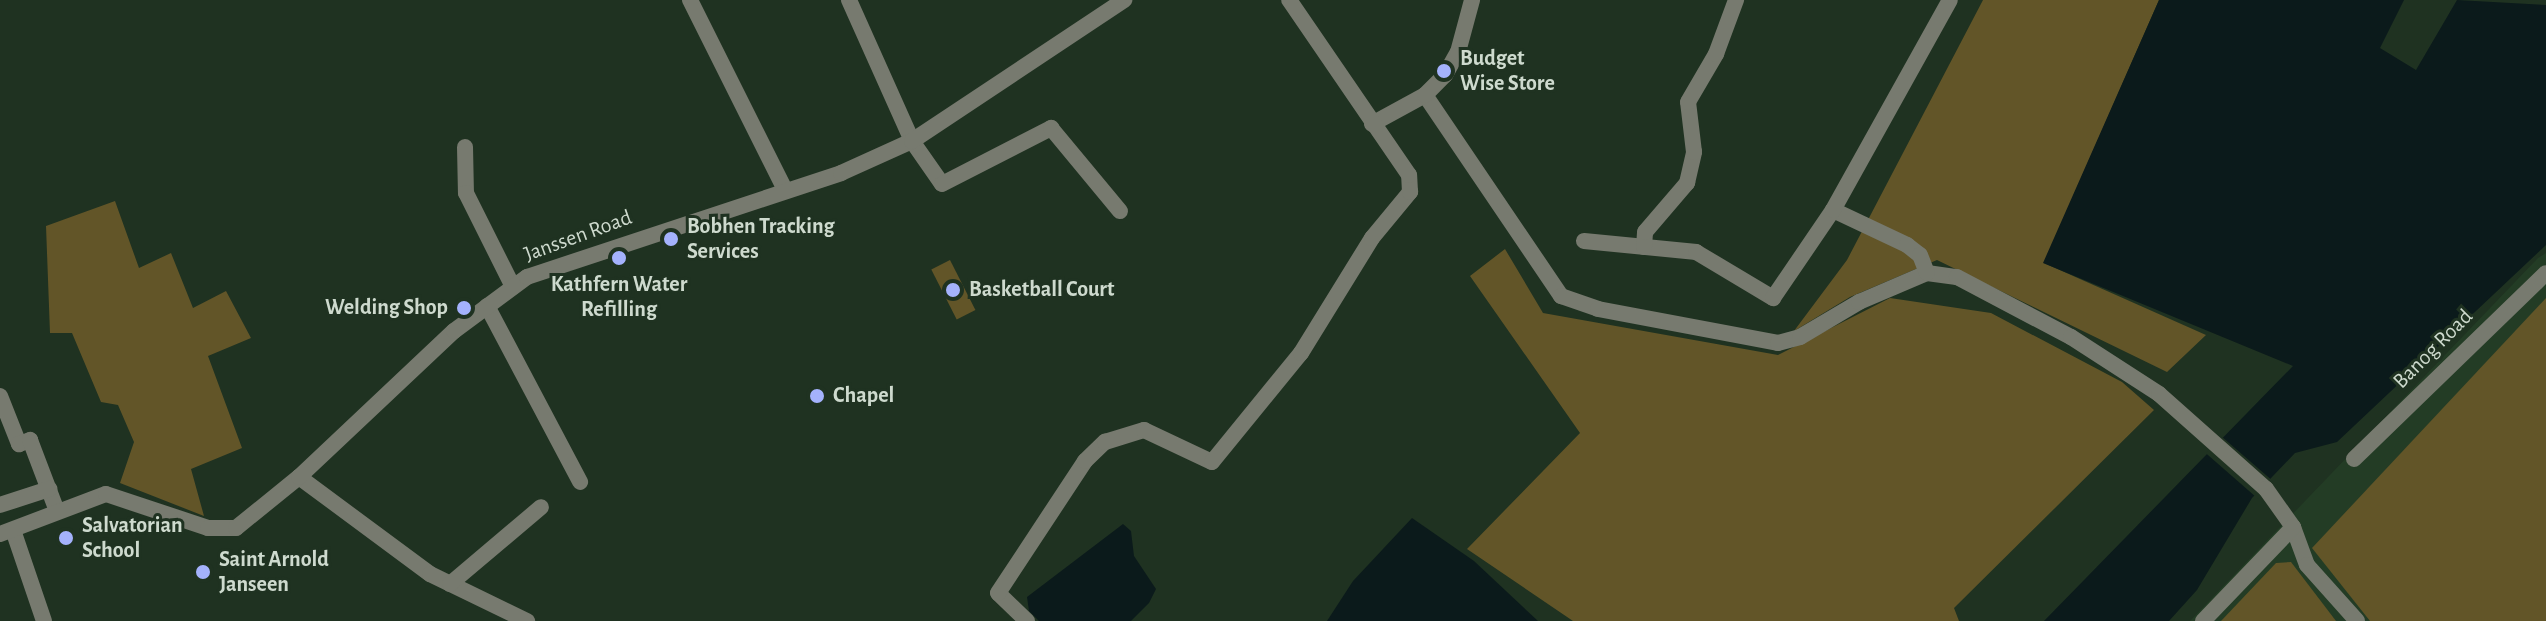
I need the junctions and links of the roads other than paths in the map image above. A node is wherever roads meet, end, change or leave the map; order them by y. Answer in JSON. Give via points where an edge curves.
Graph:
{"nodes":[{"id":1,"x":849,"y":0,"type":"edge"},
{"id":2,"x":1124,"y":0,"type":"edge"},
{"id":3,"x":1289,"y":0,"type":"edge"},
{"id":4,"x":1472,"y":0,"type":"edge"},
{"id":5,"x":1736,"y":0,"type":"edge"},
{"id":6,"x":1950,"y":0,"type":"edge"},
{"id":7,"x":691,"y":1,"type":"edge"},
{"id":8,"x":1425,"y":95,"type":"junction"},
{"id":9,"x":1372,"y":124,"type":"junction"},
{"id":10,"x":912,"y":141,"type":"junction"},
{"id":11,"x":465,"y":147,"type":"dead end"},
{"id":12,"x":785,"y":190,"type":"junction"},
{"id":13,"x":1833,"y":210,"type":"junction"},
{"id":14,"x":1120,"y":211,"type":"dead end"},
{"id":15,"x":1584,"y":241,"type":"dead end"},
{"id":16,"x":1644,"y":247,"type":"junction"},
{"id":17,"x":1927,"y":273,"type":"junction"},
{"id":18,"x":2546,"y":273,"type":"edge"},
{"id":19,"x":513,"y":287,"type":"junction"},
{"id":20,"x":487,"y":306,"type":"junction"},
{"id":21,"x":0,"y":396,"type":"edge"},
{"id":22,"x":2354,"y":459,"type":"dead end"},
{"id":23,"x":299,"y":477,"type":"junction"},
{"id":24,"x":580,"y":482,"type":"dead end"},
{"id":25,"x":49,"y":489,"type":"junction"},
{"id":26,"x":0,"y":505,"type":"edge"},
{"id":27,"x":541,"y":507,"type":"dead end"},
{"id":28,"x":57,"y":511,"type":"junction"},
{"id":29,"x":2293,"y":527,"type":"junction"},
{"id":30,"x":6,"y":532,"type":"edge"},
{"id":31,"x":450,"y":584,"type":"junction"},
{"id":32,"x":44,"y":621,"type":"edge"},
{"id":33,"x":527,"y":621,"type":"edge"},
{"id":34,"x":1027,"y":621,"type":"edge"},
{"id":35,"x":2203,"y":621,"type":"edge"},
{"id":36,"x":2357,"y":621,"type":"edge"}],
"edges":[{"from":1,"to":10,"type":"street"},
{"from":2,"to":10,"type":"street","name":"Janssen Road"},
{"from":3,"to":9,"type":"street"},
{"from":4,"to":8,"type":"street","via":[[1458,52]]},
{"from":5,"to":16,"type":"street","via":[[1716,54],[1688,102],[1694,152],[1687,183],[1645,232]]},
{"from":6,"to":13,"type":"street"},
{"from":7,"to":12,"type":"street"},
{"from":8,"to":9,"type":"street"},
{"from":8,"to":17,"type":"street","via":[[1561,296],[1579,304],[1778,343]]},
{"from":9,"to":34,"type":"street","via":[[1409,175],[1410,192],[1372,238],[1335,304],[1212,462],[1144,430],[1105,442],[1085,461],[998,593]]},
{"from":10,"to":12,"type":"street","name":"Janssen Road"},
{"from":10,"to":14,"type":"street","via":[[942,184],[948,184],[1051,128]]},
{"from":11,"to":19,"type":"street","via":[[466,193]]},
{"from":12,"to":19,"type":"street","name":"Janssen Road","via":[[577,257]]},
{"from":13,"to":16,"type":"street","via":[[1773,298],[1696,252]]},
{"from":13,"to":17,"type":"street","via":[[1907,245],[1920,255]]},
{"from":15,"to":16,"type":"street"},
{"from":17,"to":29,"type":"street","via":[[1957,277],[2071,337],[2159,394],[2266,489]]},
{"from":18,"to":22,"type":"street","name":"Banog Road"},
{"from":19,"to":20,"type":"street","name":"Janssen Road"},
{"from":20,"to":23,"type":"street","name":"Janssen Road"},
{"from":20,"to":24,"type":"street"},
{"from":21,"to":25,"type":"street","via":[[19,444],[30,440]]},
{"from":23,"to":28,"type":"street","name":"Janssen Road","via":[[236,528],[208,528],[106,494]]},
{"from":23,"to":31,"type":"street"},
{"from":25,"to":26,"type":"street"},
{"from":25,"to":28,"type":"street"},
{"from":27,"to":31,"type":"street"},
{"from":28,"to":30,"type":"street","name":"Janssen Road"},
{"from":29,"to":35,"type":"street"},
{"from":29,"to":36,"type":"street","via":[[2307,565]]},
{"from":30,"to":32,"type":"street"},
{"from":31,"to":33,"type":"street"}]}
